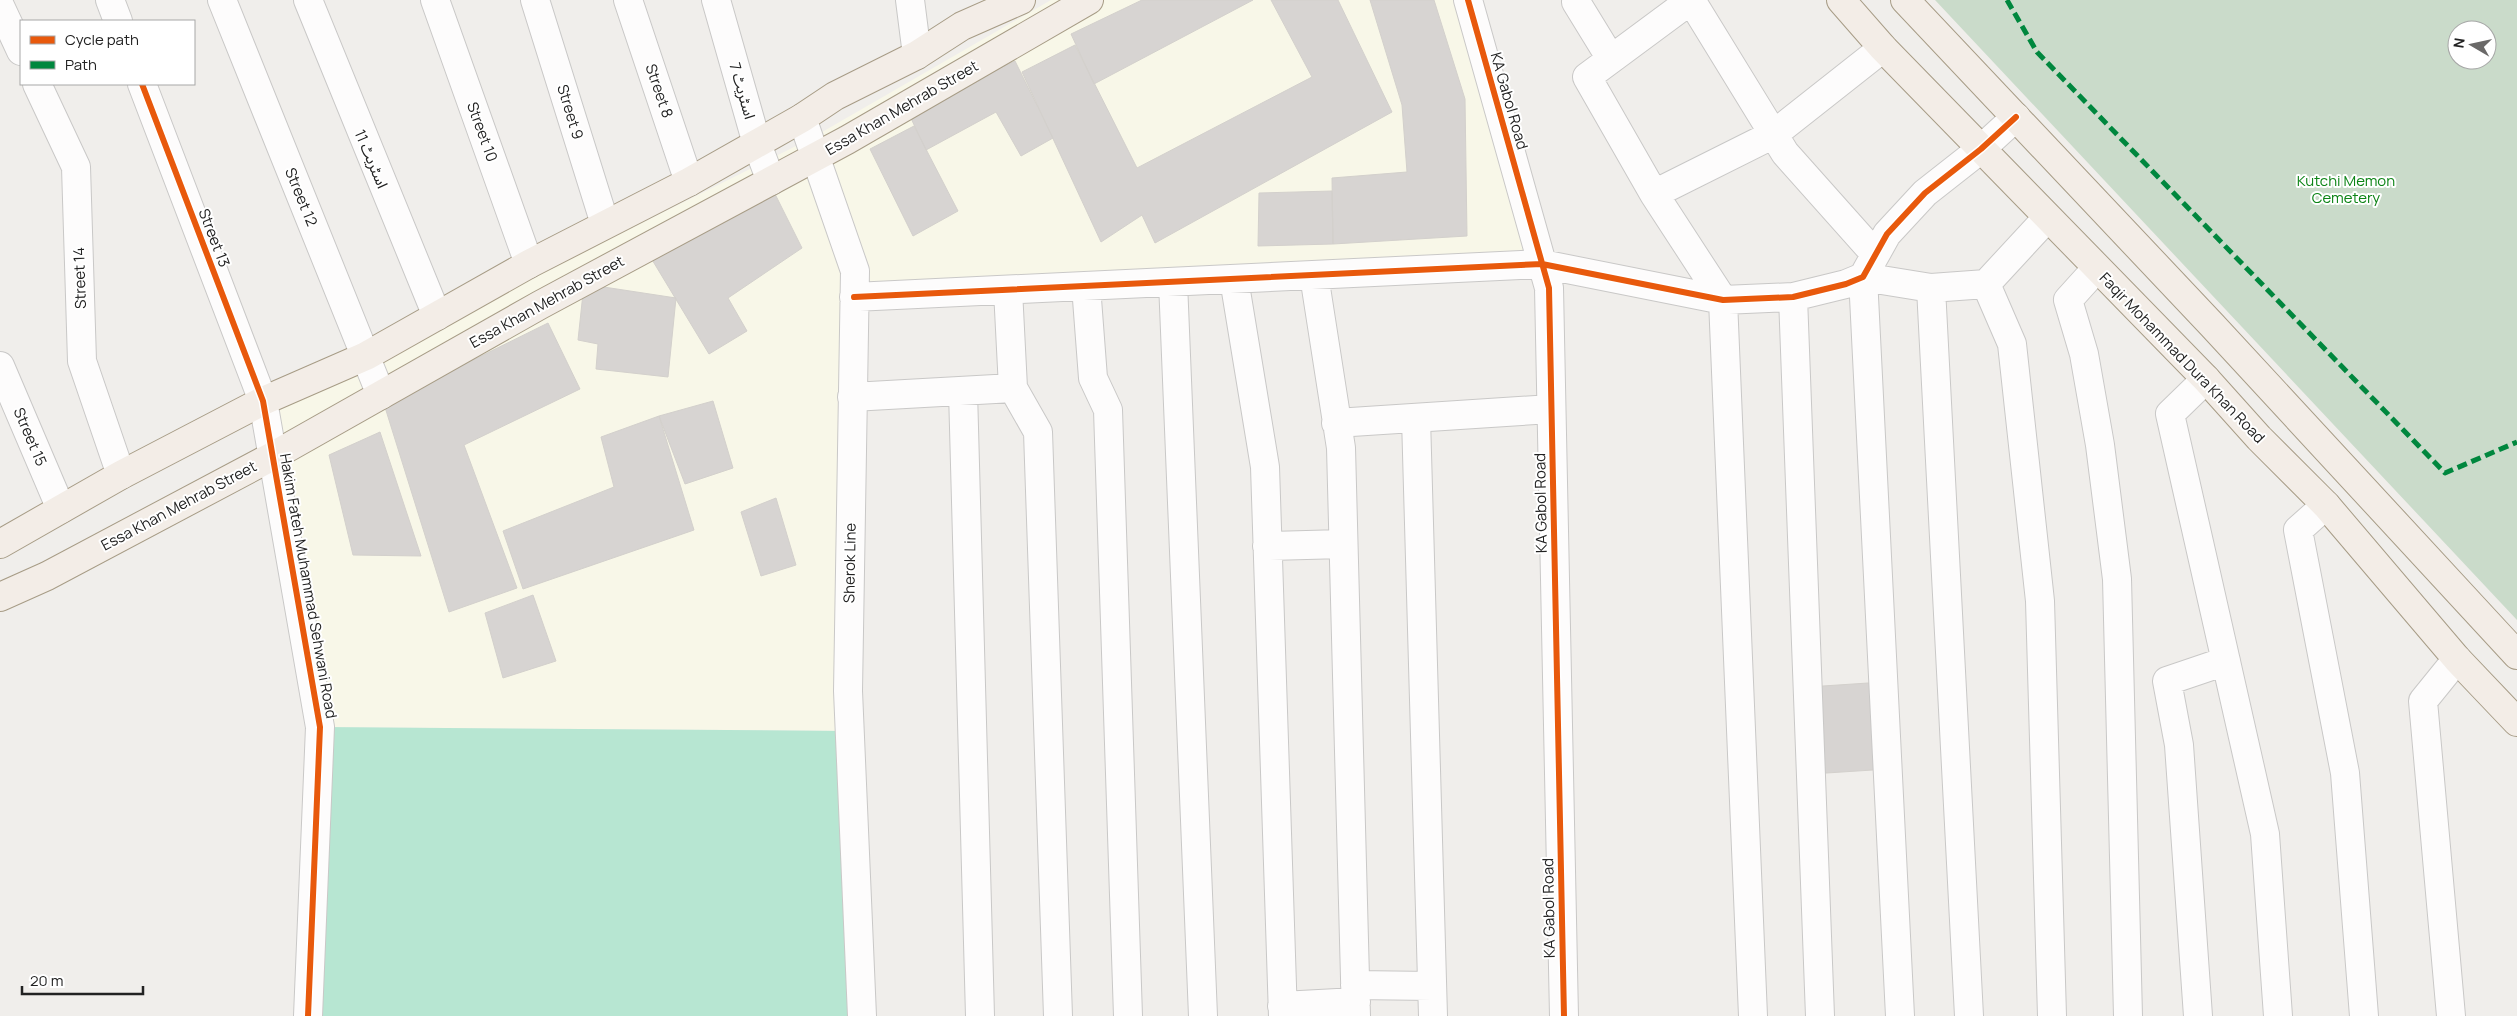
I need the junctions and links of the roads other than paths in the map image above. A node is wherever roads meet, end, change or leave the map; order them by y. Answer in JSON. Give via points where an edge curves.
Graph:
{"nodes":[{"id":1,"x":110,"y":0,"type":"edge"},
{"id":2,"x":222,"y":0,"type":"edge"},
{"id":3,"x":308,"y":0,"type":"edge"},
{"id":4,"x":435,"y":0,"type":"edge"},
{"id":5,"x":536,"y":0,"type":"edge"},
{"id":6,"x":628,"y":0,"type":"edge"},
{"id":7,"x":716,"y":0,"type":"edge"},
{"id":8,"x":910,"y":0,"type":"edge"},
{"id":9,"x":1089,"y":0,"type":"edge"},
{"id":10,"x":1468,"y":0,"type":"edge"},
{"id":11,"x":1691,"y":0,"type":"edge"},
{"id":12,"x":1841,"y":0,"type":"edge"},
{"id":13,"x":1906,"y":0,"type":"edge"},
{"id":14,"x":1019,"y":1,"type":"edge"},
{"id":15,"x":1576,"y":2,"type":"dead end"},
{"id":16,"x":0,"y":6,"type":"edge"},
{"id":17,"x":1660,"y":9,"type":"edge"},
{"id":18,"x":118,"y":20,"type":"edge"},
{"id":19,"x":1883,"y":48,"type":"junction"},
{"id":20,"x":20,"y":49,"type":"edge"},
{"id":21,"x":917,"y":55,"type":"junction"},
{"id":22,"x":1611,"y":59,"type":"junction"},
{"id":23,"x":37,"y":85,"type":"edge"},
{"id":24,"x":142,"y":85,"type":"edge"},
{"id":25,"x":2016,"y":117,"type":"junction"},
{"id":26,"x":802,"y":118,"type":"junction"},
{"id":27,"x":1774,"y":134,"type":"junction"},
{"id":28,"x":758,"y":144,"type":"junction"},
{"id":29,"x":1981,"y":148,"type":"junction"},
{"id":30,"x":815,"y":157,"type":"junction"},
{"id":31,"x":771,"y":181,"type":"junction"},
{"id":32,"x":690,"y":182,"type":"junction"},
{"id":33,"x":1654,"y":194,"type":"junction"},
{"id":34,"x":2047,"y":218,"type":"junction"},
{"id":35,"x":605,"y":224,"type":"junction"},
{"id":36,"x":529,"y":264,"type":"junction"},
{"id":37,"x":1542,"y":264,"type":"junction"},
{"id":38,"x":1869,"y":266,"type":"junction"},
{"id":39,"x":2096,"y":269,"type":"junction"},
{"id":40,"x":1314,"y":275,"type":"junction"},
{"id":41,"x":1234,"y":279,"type":"junction"},
{"id":42,"x":1173,"y":282,"type":"junction"},
{"id":43,"x":1986,"y":284,"type":"junction"},
{"id":44,"x":1086,"y":286,"type":"junction"},
{"id":45,"x":1931,"y":288,"type":"junction"},
{"id":46,"x":1008,"y":290,"type":"junction"},
{"id":47,"x":854,"y":297,"type":"junction"},
{"id":48,"x":1793,"y":297,"type":"junction"},
{"id":49,"x":1723,"y":300,"type":"junction"},
{"id":50,"x":437,"y":316,"type":"junction"},
{"id":51,"x":366,"y":356,"type":"junction"},
{"id":52,"x":0,"y":366,"type":"edge"},
{"id":53,"x":2206,"y":379,"type":"junction"},
{"id":54,"x":1013,"y":388,"type":"junction"},
{"id":55,"x":963,"y":391,"type":"junction"},
{"id":56,"x":381,"y":394,"type":"junction"},
{"id":57,"x":852,"y":397,"type":"junction"},
{"id":58,"x":263,"y":401,"type":"junction"},
{"id":59,"x":1551,"y":410,"type":"junction"},
{"id":60,"x":1416,"y":418,"type":"junction"},
{"id":61,"x":1336,"y":423,"type":"junction"},
{"id":62,"x":273,"y":456,"type":"junction"},
{"id":63,"x":121,"y":475,"type":"junction"},
{"id":64,"x":2326,"y":505,"type":"junction"},
{"id":65,"x":61,"y":509,"type":"junction"},
{"id":66,"x":0,"y":544,"type":"edge"},
{"id":67,"x":1343,"y":544,"type":"junction"},
{"id":68,"x":1267,"y":546,"type":"junction"},
{"id":69,"x":0,"y":597,"type":"edge"},
{"id":70,"x":2517,"y":655,"type":"edge"},
{"id":71,"x":2457,"y":659,"type":"junction"},
{"id":72,"x":2226,"y":661,"type":"junction"},
{"id":73,"x":2517,"y":722,"type":"edge"},
{"id":74,"x":1432,"y":986,"type":"junction"},
{"id":75,"x":1356,"y":1001,"type":"edge"},
{"id":76,"x":1282,"y":1011,"type":"edge"},
{"id":77,"x":308,"y":1016,"type":"edge"},
{"id":78,"x":862,"y":1016,"type":"edge"},
{"id":79,"x":980,"y":1016,"type":"edge"},
{"id":80,"x":1058,"y":1016,"type":"edge"},
{"id":81,"x":1128,"y":1016,"type":"edge"},
{"id":82,"x":1203,"y":1016,"type":"edge"},
{"id":83,"x":1433,"y":1016,"type":"edge"},
{"id":84,"x":1564,"y":1016,"type":"edge"},
{"id":85,"x":1753,"y":1016,"type":"edge"},
{"id":86,"x":1820,"y":1016,"type":"edge"},
{"id":87,"x":1900,"y":1016,"type":"edge"},
{"id":88,"x":1969,"y":1016,"type":"edge"},
{"id":89,"x":2052,"y":1016,"type":"edge"},
{"id":90,"x":2128,"y":1016,"type":"edge"},
{"id":91,"x":2198,"y":1016,"type":"edge"},
{"id":92,"x":2278,"y":1016,"type":"edge"},
{"id":93,"x":2364,"y":1016,"type":"edge"},
{"id":94,"x":2452,"y":1016,"type":"edge"}],
"edges":[{"from":1,"to":18,"type":"street"},
{"from":2,"to":51,"type":"street","name":"Street 12"},
{"from":3,"to":50,"type":"street","name":"اسٹریٹ 11"},
{"from":4,"to":36,"type":"street","name":"Street 10"},
{"from":5,"to":35,"type":"street","name":"Street 9"},
{"from":6,"to":32,"type":"street","name":"Street 8"},
{"from":7,"to":28,"type":"street","name":"اسٹریٹ 7"},
{"from":8,"to":21,"type":"street"},
{"from":9,"to":30,"type":"main road","name":"Essa Khan Mehrab Street"},
{"from":10,"to":37,"type":"street","name":"KA Gabol Road"},
{"from":11,"to":17,"type":"street"},
{"from":11,"to":27,"type":"street"},
{"from":12,"to":19,"type":"main road","name":"Faqir Mohammad Dura Khan Road"},
{"from":13,"to":25,"type":"main road"},
{"from":14,"to":21,"type":"main road","via":[[962,26]]},
{"from":15,"to":22,"type":"street"},
{"from":16,"to":20,"type":"street"},
{"from":17,"to":22,"type":"street"},
{"from":19,"to":27,"type":"street"},
{"from":19,"to":29,"type":"main road","name":"Faqir Mohammad Dura Khan Road"},
{"from":21,"to":26,"type":"main road","via":[[835,96]]},
{"from":22,"to":33,"type":"street","via":[[1587,77]]},
{"from":23,"to":63,"type":"street","name":"Street 14","via":[[76,167],[82,362]]},
{"from":24,"to":58,"type":"street","name":"Street 13"},
{"from":25,"to":29,"type":"street"},
{"from":25,"to":70,"type":"main road"},
{"from":26,"to":28,"type":"main road"},
{"from":26,"to":30,"type":"street","name":"Sherok Line"},
{"from":27,"to":33,"type":"street"},
{"from":27,"to":38,"type":"street"},
{"from":28,"to":31,"type":"street","name":"اسٹریٹ 7"},
{"from":28,"to":32,"type":"main road"},
{"from":29,"to":34,"type":"main road","name":"Faqir Mohammad Dura Khan Road"},
{"from":29,"to":38,"type":"street","via":[[1925,192],[1887,234]]},
{"from":30,"to":31,"type":"main road","name":"Essa Khan Mehrab Street"},
{"from":30,"to":47,"type":"street","name":"Sherok Line","via":[[855,271]]},
{"from":31,"to":56,"type":"main road","name":"Essa Khan Mehrab Street"},
{"from":32,"to":35,"type":"main road"},
{"from":33,"to":49,"type":"street"},
{"from":34,"to":39,"type":"main road","name":"Faqir Mohammad Dura Khan Road"},
{"from":34,"to":43,"type":"street"},
{"from":35,"to":36,"type":"main road"},
{"from":36,"to":50,"type":"main road"},
{"from":37,"to":40,"type":"street"},
{"from":37,"to":49,"type":"street"},
{"from":37,"to":59,"type":"street","name":"KA Gabol Road","via":[[1549,288]]},
{"from":38,"to":45,"type":"street"},
{"from":38,"to":48,"type":"street","via":[[1846,284]]},
{"from":38,"to":87,"type":"street"},
{"from":39,"to":53,"type":"main road","name":"Faqir Mohammad Dura Khan Road"},
{"from":39,"to":90,"type":"street","via":[[2068,300],[2086,363],[2117,579]]},
{"from":40,"to":41,"type":"street"},
{"from":40,"to":61,"type":"street"},
{"from":41,"to":42,"type":"street"},
{"from":41,"to":68,"type":"street","via":[[1265,467]]},
{"from":42,"to":44,"type":"street"},
{"from":42,"to":82,"type":"street"},
{"from":43,"to":45,"type":"street"},
{"from":43,"to":89,"type":"street","via":[[2012,344],[2040,601]]},
{"from":44,"to":46,"type":"street"},
{"from":44,"to":81,"type":"street","via":[[1093,378],[1108,410]]},
{"from":45,"to":88,"type":"street"},
{"from":46,"to":47,"type":"street"},
{"from":46,"to":54,"type":"street"},
{"from":47,"to":57,"type":"street","name":"Sherok Line"},
{"from":48,"to":49,"type":"street"},
{"from":48,"to":86,"type":"street"},
{"from":49,"to":85,"type":"street"},
{"from":50,"to":51,"type":"main road"},
{"from":51,"to":56,"type":"street","name":"Street 12"},
{"from":51,"to":58,"type":"main road"},
{"from":52,"to":65,"type":"street","name":"Street 15"},
{"from":53,"to":64,"type":"main road","name":"Faqir Mohammad Dura Khan Road"},
{"from":53,"to":72,"type":"street","via":[[2170,414]]},
{"from":54,"to":55,"type":"street"},
{"from":54,"to":80,"type":"street","via":[[1038,432]]},
{"from":55,"to":57,"type":"street"},
{"from":55,"to":79,"type":"street"},
{"from":56,"to":62,"type":"main road","name":"Essa Khan Mehrab Street"},
{"from":57,"to":78,"type":"street","name":"Sherok Line","via":[[848,690]]},
{"from":58,"to":62,"type":"street","name":"Hakim Fateh Muhammad Sehwani Road"},
{"from":58,"to":63,"type":"main road"},
{"from":59,"to":60,"type":"street"},
{"from":59,"to":84,"type":"street","name":"KA Gabol Road"},
{"from":60,"to":61,"type":"street"},
{"from":60,"to":74,"type":"street"},
{"from":61,"to":67,"type":"street","via":[[1341,448]]},
{"from":62,"to":69,"type":"main road","name":"Essa Khan Mehrab Street","via":[[48,576]]},
{"from":62,"to":77,"type":"street","name":"Hakim Fateh Muhammad Sehwani Road","via":[[320,727]]},
{"from":63,"to":65,"type":"main road"},
{"from":64,"to":71,"type":"main road","name":"Faqir Mohammad Dura Khan Road"},
{"from":64,"to":93,"type":"street","via":[[2298,530],[2344,773]]},
{"from":65,"to":66,"type":"main road"},
{"from":67,"to":68,"type":"street"},
{"from":67,"to":75,"type":"street"},
{"from":68,"to":76,"type":"street"},
{"from":71,"to":73,"type":"main road","name":"Faqir Mohammad Dura Khan Road"},
{"from":71,"to":94,"type":"street","via":[[2423,701]]},
{"from":72,"to":91,"type":"street","via":[[2167,681],[2179,744]]},
{"from":72,"to":92,"type":"street","via":[[2265,834]]},
{"from":74,"to":75,"type":"street"},
{"from":74,"to":83,"type":"street"},
{"from":75,"to":76,"type":"street"}]}
